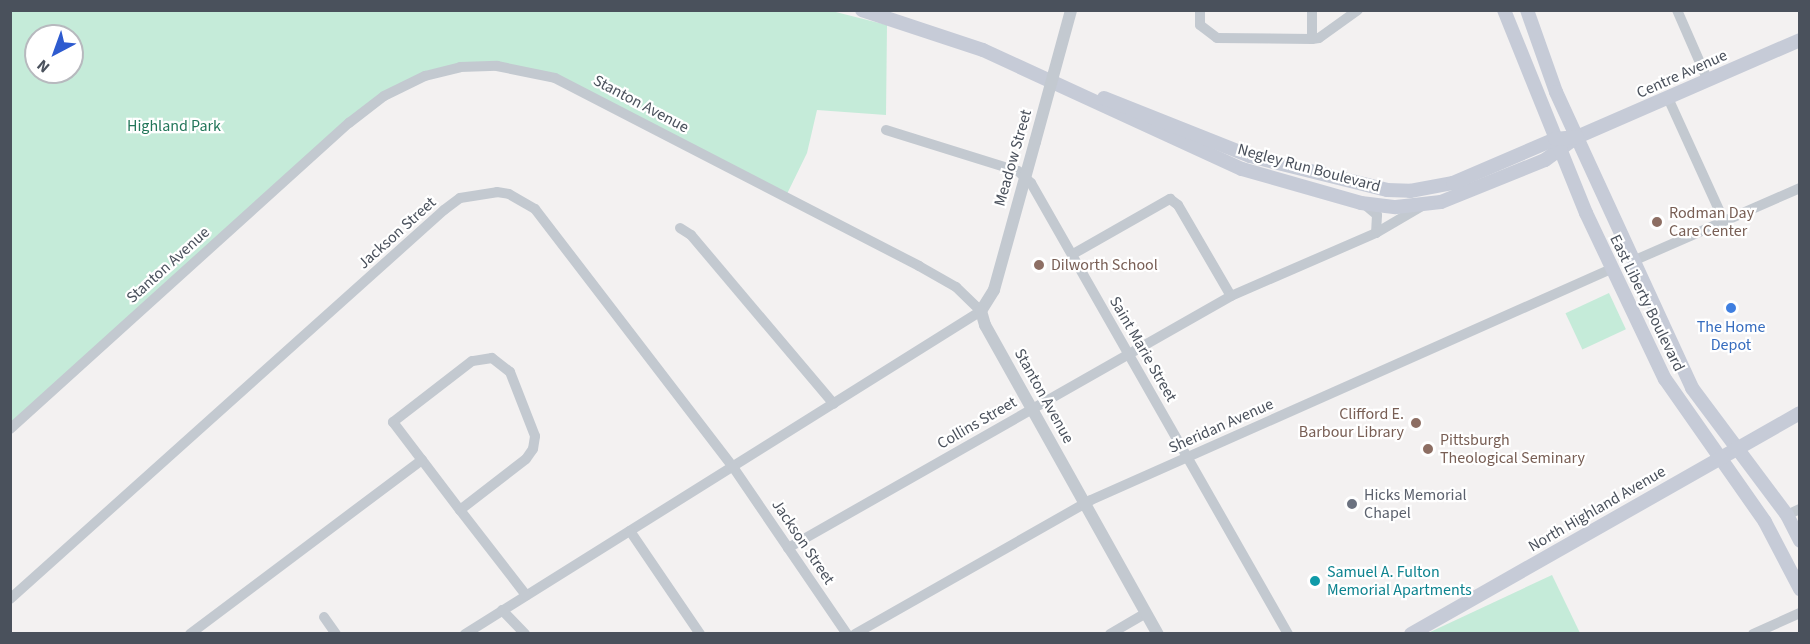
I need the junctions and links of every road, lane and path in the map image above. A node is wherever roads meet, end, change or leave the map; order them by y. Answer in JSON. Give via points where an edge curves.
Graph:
{"nodes":[{"id":1,"x":862,"y":10,"type":"edge"},
{"id":2,"x":894,"y":10,"type":"edge"},
{"id":3,"x":1071,"y":10,"type":"edge"},
{"id":4,"x":1200,"y":10,"type":"edge"},
{"id":5,"x":1312,"y":10,"type":"edge"},
{"id":6,"x":1358,"y":10,"type":"edge"},
{"id":7,"x":1677,"y":10,"type":"edge"},
{"id":8,"x":1528,"y":13,"type":"edge"},
{"id":9,"x":1506,"y":17,"type":"edge"},
{"id":10,"x":1312,"y":39,"type":"junction"},
{"id":11,"x":1800,"y":40,"type":"edge"},
{"id":12,"x":1708,"y":81,"type":"junction"},
{"id":13,"x":1668,"y":98,"type":"junction"},
{"id":14,"x":886,"y":130,"type":"dead end"},
{"id":15,"x":1577,"y":137,"type":"junction"},
{"id":16,"x":1557,"y":146,"type":"junction"},
{"id":17,"x":1025,"y":178,"type":"junction"},
{"id":18,"x":1800,"y":188,"type":"edge"},
{"id":19,"x":1360,"y":202,"type":"junction"},
{"id":20,"x":1422,"y":206,"type":"junction"},
{"id":21,"x":1724,"y":221,"type":"junction"},
{"id":22,"x":680,"y":228,"type":"dead end"},
{"id":23,"x":1376,"y":233,"type":"junction"},
{"id":24,"x":1072,"y":254,"type":"junction"},
{"id":25,"x":1633,"y":261,"type":"junction"},
{"id":26,"x":1611,"y":269,"type":"junction"},
{"id":27,"x":1231,"y":296,"type":"junction"},
{"id":28,"x":981,"y":311,"type":"junction"},
{"id":29,"x":1129,"y":354,"type":"junction"},
{"id":30,"x":834,"y":404,"type":"junction"},
{"id":31,"x":1032,"y":408,"type":"junction"},
{"id":32,"x":1800,"y":413,"type":"edge"},
{"id":33,"x":10,"y":429,"type":"edge"},
{"id":34,"x":1735,"y":450,"type":"junction"},
{"id":35,"x":1188,"y":458,"type":"junction"},
{"id":36,"x":1720,"y":458,"type":"junction"},
{"id":37,"x":422,"y":460,"type":"junction"},
{"id":38,"x":733,"y":467,"type":"junction"},
{"id":39,"x":1085,"y":503,"type":"junction"},
{"id":40,"x":460,"y":510,"type":"junction"},
{"id":41,"x":1793,"y":512,"type":"edge"},
{"id":42,"x":630,"y":531,"type":"junction"},
{"id":43,"x":1800,"y":542,"type":"edge"},
{"id":44,"x":789,"y":548,"type":"junction"},
{"id":45,"x":1800,"y":589,"type":"edge"},
{"id":46,"x":526,"y":595,"type":"junction"},
{"id":47,"x":10,"y":599,"type":"edge"},
{"id":48,"x":502,"y":610,"type":"junction"},
{"id":49,"x":1146,"y":612,"type":"junction"},
{"id":50,"x":1800,"y":613,"type":"edge"},
{"id":51,"x":324,"y":617,"type":"dead end"},
{"id":52,"x":190,"y":633,"type":"edge"},
{"id":53,"x":336,"y":633,"type":"edge"},
{"id":54,"x":465,"y":633,"type":"edge"},
{"id":55,"x":525,"y":633,"type":"edge"},
{"id":56,"x":700,"y":633,"type":"edge"},
{"id":57,"x":847,"y":633,"type":"edge"},
{"id":58,"x":855,"y":633,"type":"edge"},
{"id":59,"x":1110,"y":633,"type":"edge"},
{"id":60,"x":1158,"y":633,"type":"edge"},
{"id":61,"x":1288,"y":633,"type":"edge"},
{"id":62,"x":1411,"y":633,"type":"edge"},
{"id":63,"x":1753,"y":633,"type":"edge"}],
"edges":[{"from":1,"to":19,"type":"main road","name":"Negley Run Boulevard","via":[[983,50],[1208,157]]},
{"from":2,"to":16,"type":"main road","name":"Negley Run Boulevard","via":[[969,36],[1231,149],[1359,185],[1410,191],[1431,189]]},
{"from":3,"to":17,"type":"street","name":"Meadow Street","bridge":true},
{"from":4,"to":10,"type":"street","via":[[1200,24],[1210,36]]},
{"from":5,"to":10,"type":"street"},
{"from":6,"to":10,"type":"street"},
{"from":7,"to":12,"type":"street"},
{"from":8,"to":15,"type":"main road","name":"East Liberty Boulevard"},
{"from":9,"to":16,"type":"main road","name":"East Liberty Boulevard"},
{"from":11,"to":12,"type":"main road","name":"Centre Avenue"},
{"from":12,"to":13,"type":"main road","name":"Centre Avenue"},
{"from":13,"to":15,"type":"main road","name":"Centre Avenue"},
{"from":13,"to":21,"type":"street"},
{"from":14,"to":17,"type":"street","via":[[1018,171]]},
{"from":15,"to":16,"type":"main road","name":"Negley Run Boulevard"},
{"from":15,"to":25,"type":"main road","name":"East Liberty Boulevard"},
{"from":16,"to":20,"type":"main road","name":"Negley Run Boulevard","via":[[1462,194]]},
{"from":16,"to":26,"type":"main road","name":"East Liberty Boulevard"},
{"from":17,"to":24,"type":"street","name":"Saint Marie Street"},
{"from":17,"to":28,"type":"street","name":"Meadow Street","via":[[994,290]]},
{"from":18,"to":21,"type":"street"},
{"from":19,"to":20,"type":"main road","name":"Negley Run Boulevard"},
{"from":19,"to":23,"type":"street","via":[[1377,215]]},
{"from":20,"to":23,"type":"street","name":"Collins Street"},
{"from":21,"to":25,"type":"street"},
{"from":22,"to":30,"type":"street","via":[[691,235]]},
{"from":23,"to":27,"type":"street","name":"Collins Street"},
{"from":24,"to":27,"type":"street","via":[[1166,200],[1178,205]]},
{"from":24,"to":29,"type":"street","name":"Saint Marie Street"},
{"from":25,"to":34,"type":"main road","name":"East Liberty Boulevard","via":[[1692,388]]},
{"from":26,"to":35,"type":"street","name":"Sheridan Avenue"},
{"from":26,"to":36,"type":"main road","name":"East Liberty Boulevard","via":[[1665,379]]},
{"from":27,"to":29,"type":"street","name":"Collins Street"},
{"from":28,"to":30,"type":"street"},
{"from":28,"to":31,"type":"street","name":"Stanton Avenue"},
{"from":28,"to":33,"type":"street","name":"Stanton Avenue","via":[[956,287],[919,266],[555,78],[497,66],[460,67],[424,76],[384,96],[349,123]]},
{"from":29,"to":31,"type":"street","name":"Collins Street"},
{"from":29,"to":35,"type":"street","name":"Saint Marie Street"},
{"from":30,"to":38,"type":"street"},
{"from":31,"to":39,"type":"street","name":"Stanton Avenue"},
{"from":31,"to":44,"type":"street","name":"Collins Street"},
{"from":32,"to":34,"type":"main road","name":"North Highland Avenue"},
{"from":34,"to":36,"type":"main road","name":"North Highland Avenue"},
{"from":34,"to":41,"type":"main road","name":"East Liberty Boulevard"},
{"from":35,"to":39,"type":"street","name":"Sheridan Avenue"},
{"from":35,"to":61,"type":"street","name":"Saint Marie Street"},
{"from":36,"to":45,"type":"main road","name":"East Liberty Boulevard","via":[[1765,522]]},
{"from":36,"to":62,"type":"main road","name":"North Highland Avenue"},
{"from":37,"to":40,"type":"street"},
{"from":37,"to":40,"type":"street","via":[[393,422],[472,361],[492,358],[502,362],[510,372],[535,436],[533,449],[526,459]]},
{"from":37,"to":52,"type":"street"},
{"from":38,"to":42,"type":"street"},
{"from":38,"to":44,"type":"street","name":"Jackson Street"},
{"from":38,"to":47,"type":"street","name":"Jackson Street","via":[[535,209],[509,194],[476,193],[460,198],[444,210]]},
{"from":39,"to":49,"type":"street","name":"Stanton Avenue"},
{"from":39,"to":58,"type":"street","name":"Sheridan Avenue"},
{"from":40,"to":46,"type":"street"},
{"from":41,"to":43,"type":"main road","name":"East Liberty Boulevard"},
{"from":42,"to":46,"type":"street"},
{"from":42,"to":56,"type":"street"},
{"from":44,"to":57,"type":"street","name":"Jackson Street"},
{"from":46,"to":48,"type":"street"},
{"from":48,"to":54,"type":"street"},
{"from":48,"to":55,"type":"street"},
{"from":49,"to":59,"type":"street"},
{"from":49,"to":60,"type":"street","name":"Stanton Avenue"},
{"from":50,"to":63,"type":"street"},
{"from":51,"to":53,"type":"street"}]}
